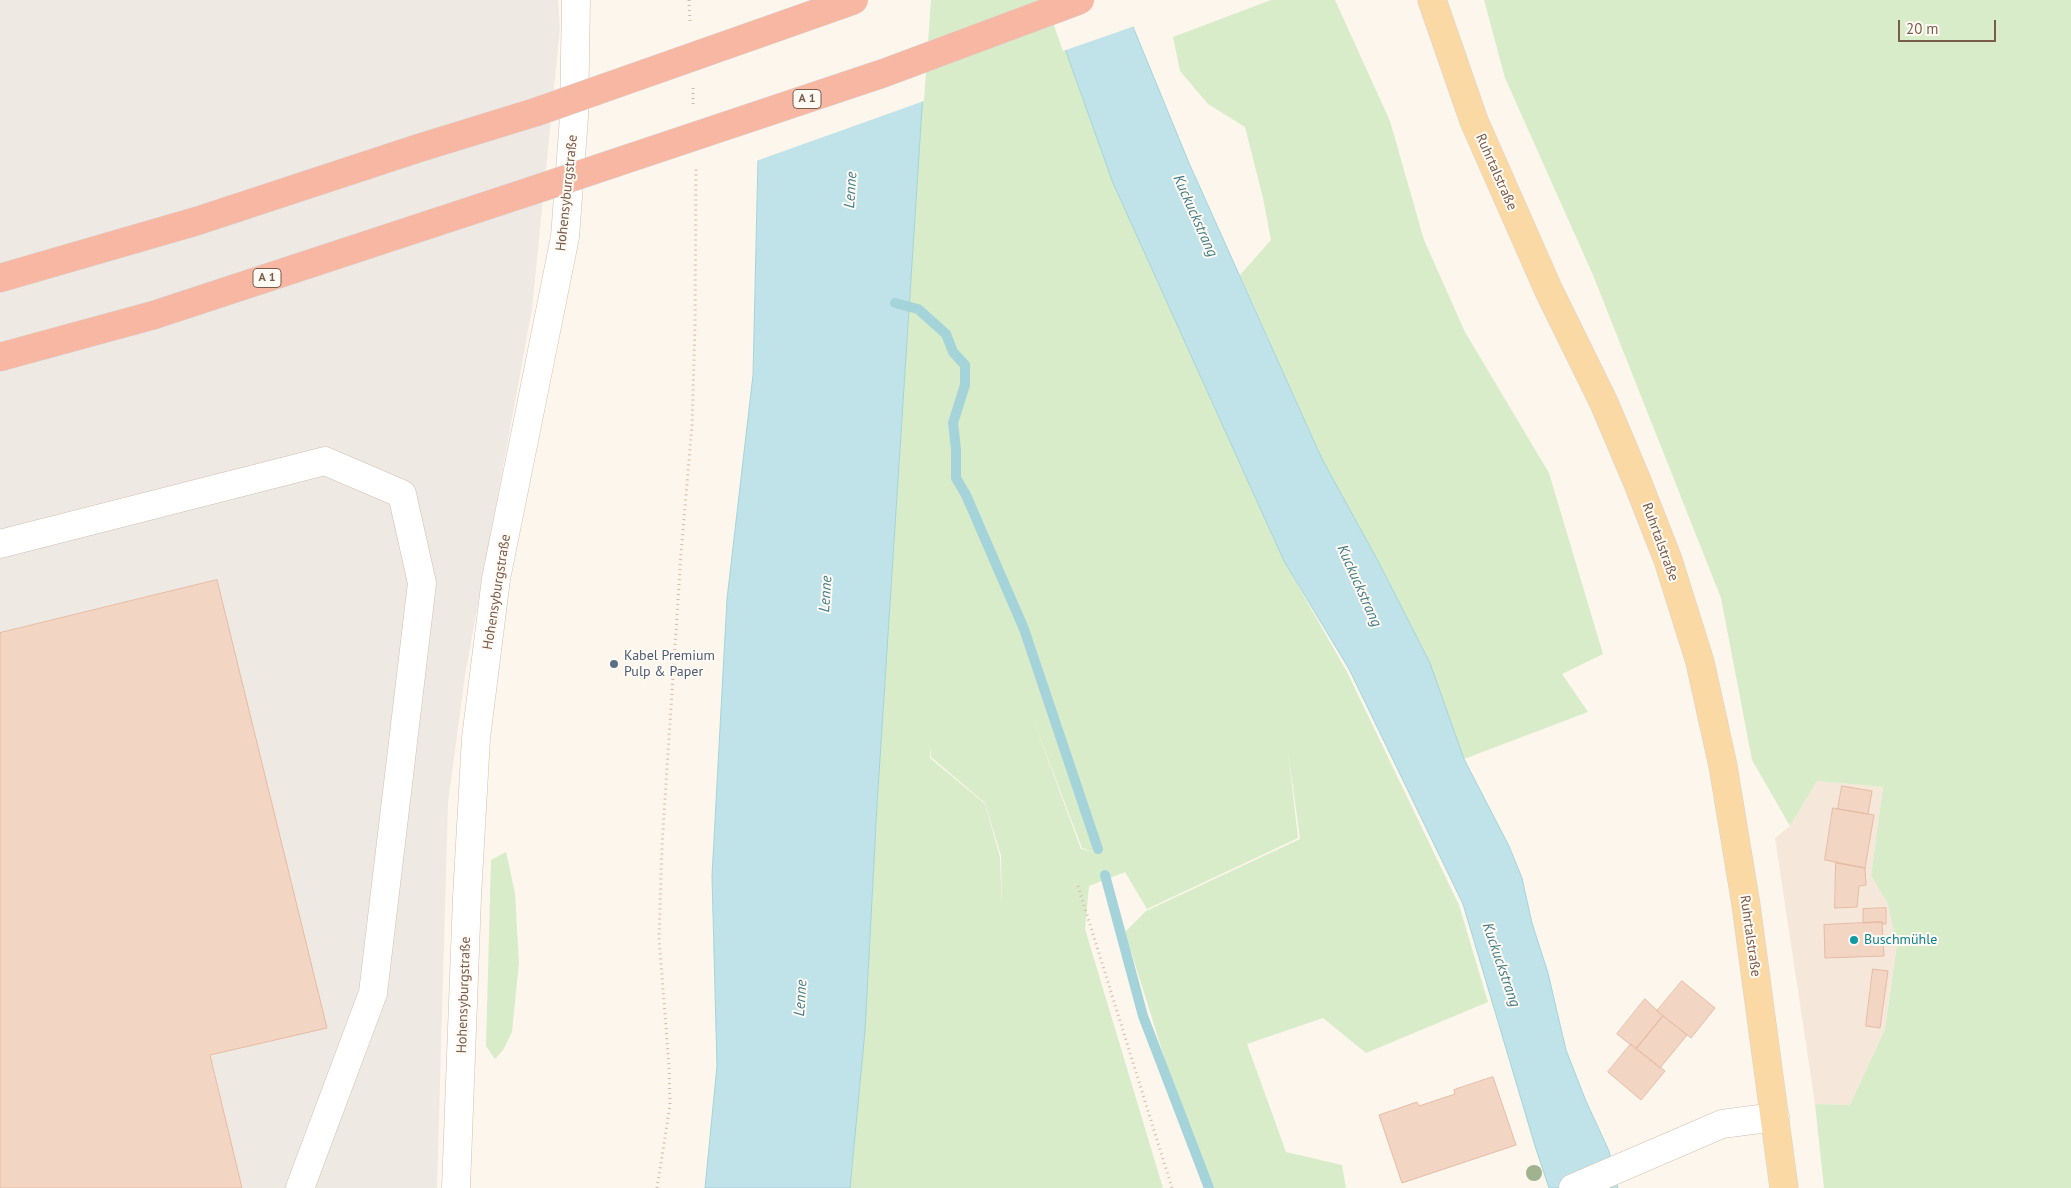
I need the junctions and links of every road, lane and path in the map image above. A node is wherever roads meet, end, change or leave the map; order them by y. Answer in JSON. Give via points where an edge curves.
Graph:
{"nodes":[{"id":1,"x":576,"y":0,"type":"edge"},
{"id":2,"x":689,"y":0,"type":"edge"},
{"id":3,"x":854,"y":0,"type":"edge"},
{"id":4,"x":1080,"y":0,"type":"edge"},
{"id":5,"x":1432,"y":0,"type":"edge"},
{"id":6,"x":690,"y":30,"type":"dead end"},
{"id":7,"x":692,"y":79,"type":"dead end"},
{"id":8,"x":694,"y":108,"type":"dead end"},
{"id":9,"x":696,"y":167,"type":"dead end"},
{"id":10,"x":0,"y":278,"type":"edge"},
{"id":11,"x":0,"y":357,"type":"edge"},
{"id":12,"x":0,"y":544,"type":"edge"},
{"id":13,"x":1078,"y":886,"type":"dead end"},
{"id":14,"x":1775,"y":1117,"type":"junction"},
{"id":15,"x":300,"y":1188,"type":"edge"},
{"id":16,"x":456,"y":1188,"type":"edge"},
{"id":17,"x":658,"y":1188,"type":"edge"},
{"id":18,"x":1172,"y":1188,"type":"edge"},
{"id":19,"x":1573,"y":1188,"type":"edge"},
{"id":20,"x":1784,"y":1188,"type":"edge"}],
"edges":[{"from":1,"to":16,"type":"street","name":"Hohensyburgstraße","via":[[574,116],[564,236],[496,579],[476,738]]},
{"from":2,"to":6,"type":"path"},
{"from":3,"to":10,"type":"highway","bridge":true,"via":[[536,112],[197,221]]},
{"from":4,"to":11,"type":"highway","number":"A 1","bridge":true,"via":[[884,73],[154,316]]},
{"from":5,"to":14,"type":"main road","name":"Ruhrtalstraße","via":[[1478,130],[1604,402],[1637,481],[1668,560],[1700,662],[1723,766],[1743,886]]},
{"from":7,"to":8,"type":"path"},
{"from":9,"to":17,"type":"path","via":[[692,424],[662,845],[659,938],[670,1105]]},
{"from":12,"to":15,"type":"street","via":[[325,461],[402,494],[422,583],[373,993]]},
{"from":13,"to":18,"type":"path"},
{"from":14,"to":19,"type":"street","via":[[1722,1124]]},
{"from":14,"to":20,"type":"main road","name":"Ruhrtalstraße"}]}
